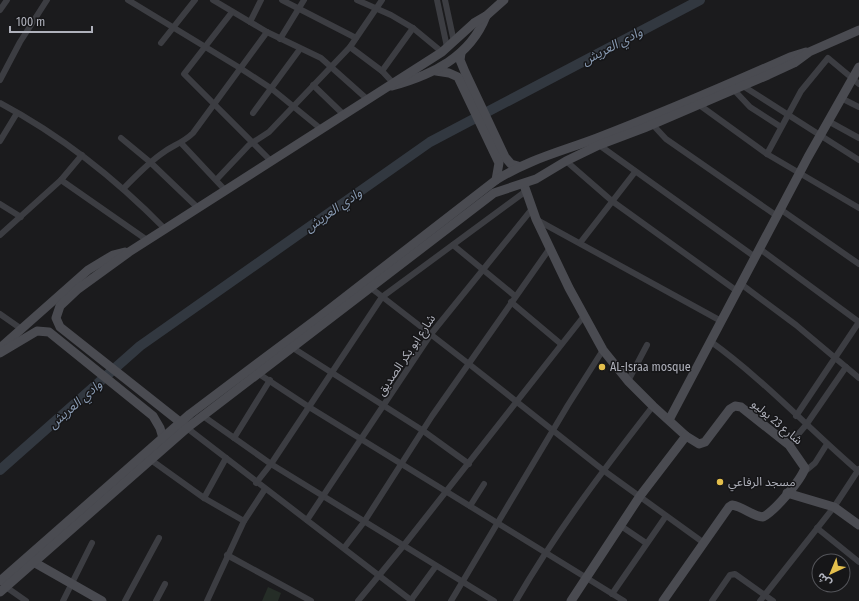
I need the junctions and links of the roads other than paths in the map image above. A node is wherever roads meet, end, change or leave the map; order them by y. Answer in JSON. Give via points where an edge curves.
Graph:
{"nodes":[{"id":1,"x":7,"y":0,"type":"edge"},
{"id":2,"x":195,"y":0,"type":"edge"},
{"id":3,"x":213,"y":0,"type":"edge"},
{"id":4,"x":260,"y":0,"type":"edge"},
{"id":5,"x":282,"y":0,"type":"edge"},
{"id":6,"x":304,"y":0,"type":"edge"},
{"id":7,"x":357,"y":0,"type":"edge"},
{"id":8,"x":382,"y":0,"type":"edge"},
{"id":9,"x":437,"y":0,"type":"edge"},
{"id":10,"x":445,"y":0,"type":"edge"},
{"id":11,"x":504,"y":0,"type":"edge"},
{"id":12,"x":45,"y":1,"type":"edge"},
{"id":13,"x":130,"y":1,"type":"edge"},
{"id":14,"x":299,"y":8,"type":"junction"},
{"id":15,"x":376,"y":8,"type":"junction"},
{"id":16,"x":0,"y":10,"type":"edge"},
{"id":17,"x":232,"y":12,"type":"junction"},
{"id":18,"x":486,"y":16,"type":"junction"},
{"id":19,"x":250,"y":22,"type":"junction"},
{"id":20,"x":174,"y":27,"type":"junction"},
{"id":21,"x":413,"y":28,"type":"junction"},
{"id":22,"x":859,"y":30,"type":"edge"},
{"id":23,"x":267,"y":32,"type":"junction"},
{"id":24,"x":356,"y":38,"type":"junction"},
{"id":25,"x":280,"y":39,"type":"junction"},
{"id":26,"x":161,"y":43,"type":"dead end"},
{"id":27,"x":205,"y":46,"type":"junction"},
{"id":28,"x":350,"y":47,"type":"junction"},
{"id":29,"x":448,"y":47,"type":"junction"},
{"id":30,"x":817,"y":48,"type":"junction"},
{"id":31,"x":300,"y":49,"type":"junction"},
{"id":32,"x":461,"y":53,"type":"junction"},
{"id":33,"x":828,"y":58,"type":"junction"},
{"id":34,"x":332,"y":66,"type":"junction"},
{"id":35,"x":859,"y":67,"type":"edge"},
{"id":36,"x":240,"y":68,"type":"junction"},
{"id":37,"x":382,"y":71,"type":"junction"},
{"id":38,"x":436,"y":71,"type":"junction"},
{"id":39,"x":461,"y":74,"type":"junction"},
{"id":40,"x":758,"y":75,"type":"junction"},
{"id":41,"x":0,"y":80,"type":"edge"},
{"id":42,"x":856,"y":81,"type":"edge"},
{"id":43,"x":392,"y":84,"type":"junction"},
{"id":44,"x":313,"y":85,"type":"junction"},
{"id":45,"x":743,"y":86,"type":"junction"},
{"id":46,"x":272,"y":89,"type":"junction"},
{"id":47,"x":734,"y":90,"type":"junction"},
{"id":48,"x":841,"y":98,"type":"junction"},
{"id":49,"x":367,"y":99,"type":"junction"},
{"id":50,"x":215,"y":104,"type":"junction"},
{"id":51,"x":698,"y":104,"type":"junction"},
{"id":52,"x":1,"y":106,"type":"edge"},
{"id":53,"x":859,"y":107,"type":"edge"},
{"id":54,"x":294,"y":108,"type":"junction"},
{"id":55,"x":17,"y":113,"type":"junction"},
{"id":56,"x":254,"y":113,"type":"dead end"},
{"id":57,"x":343,"y":114,"type":"junction"},
{"id":58,"x":787,"y":114,"type":"junction"},
{"id":59,"x":828,"y":121,"type":"junction"},
{"id":60,"x":646,"y":124,"type":"junction"},
{"id":61,"x":781,"y":126,"type":"junction"},
{"id":62,"x":321,"y":129,"type":"junction"},
{"id":63,"x":820,"y":136,"type":"junction"},
{"id":64,"x":121,"y":138,"type":"dead end"},
{"id":65,"x":859,"y":138,"type":"edge"},
{"id":66,"x":0,"y":141,"type":"edge"},
{"id":67,"x":253,"y":142,"type":"junction"},
{"id":68,"x":181,"y":143,"type":"junction"},
{"id":69,"x":599,"y":145,"type":"junction"},
{"id":70,"x":567,"y":148,"type":"junction"},
{"id":71,"x":767,"y":154,"type":"junction"},
{"id":72,"x":82,"y":155,"type":"junction"},
{"id":73,"x":500,"y":156,"type":"junction"},
{"id":74,"x":569,"y":159,"type":"junction"},
{"id":75,"x":859,"y":160,"type":"edge"},
{"id":76,"x":150,"y":162,"type":"junction"},
{"id":77,"x":272,"y":162,"type":"junction"},
{"id":78,"x":518,"y":166,"type":"junction"},
{"id":79,"x":635,"y":172,"type":"junction"},
{"id":80,"x":799,"y":175,"type":"junction"},
{"id":81,"x":216,"y":179,"type":"junction"},
{"id":82,"x":61,"y":180,"type":"junction"},
{"id":83,"x":496,"y":180,"type":"junction"},
{"id":84,"x":124,"y":188,"type":"junction"},
{"id":85,"x":525,"y":188,"type":"junction"},
{"id":86,"x":226,"y":190,"type":"junction"},
{"id":87,"x":612,"y":201,"type":"junction"},
{"id":88,"x":0,"y":204,"type":"edge"},
{"id":89,"x":198,"y":208,"type":"junction"},
{"id":90,"x":859,"y":208,"type":"edge"},
{"id":91,"x":532,"y":209,"type":"junction"},
{"id":92,"x":778,"y":213,"type":"junction"},
{"id":93,"x":21,"y":217,"type":"junction"},
{"id":94,"x":536,"y":220,"type":"junction"},
{"id":95,"x":165,"y":229,"type":"junction"},
{"id":96,"x":0,"y":235,"type":"edge"},
{"id":97,"x":147,"y":240,"type":"junction"},
{"id":98,"x":580,"y":243,"type":"junction"},
{"id":99,"x":453,"y":245,"type":"junction"},
{"id":100,"x":550,"y":248,"type":"junction"},
{"id":101,"x":129,"y":252,"type":"junction"},
{"id":102,"x":757,"y":253,"type":"junction"},
{"id":103,"x":859,"y":264,"type":"edge"},
{"id":104,"x":483,"y":270,"type":"junction"},
{"id":105,"x":739,"y":287,"type":"junction"},
{"id":106,"x":371,"y":288,"type":"junction"},
{"id":107,"x":382,"y":297,"type":"junction"},
{"id":108,"x":513,"y":299,"type":"junction"},
{"id":109,"x":0,"y":314,"type":"edge"},
{"id":110,"x":584,"y":316,"type":"junction"},
{"id":111,"x":721,"y":321,"type":"junction"},
{"id":112,"x":859,"y":322,"type":"edge"},
{"id":113,"x":20,"y":328,"type":"junction"},
{"id":114,"x":431,"y":334,"type":"junction"},
{"id":115,"x":710,"y":341,"type":"junction"},
{"id":116,"x":561,"y":344,"type":"junction"},
{"id":117,"x":647,"y":345,"type":"dead end"},
{"id":118,"x":0,"y":348,"type":"edge"},
{"id":119,"x":293,"y":348,"type":"junction"},
{"id":120,"x":603,"y":350,"type":"junction"},
{"id":121,"x":0,"y":353,"type":"edge"},
{"id":122,"x":836,"y":358,"type":"junction"},
{"id":123,"x":469,"y":364,"type":"junction"},
{"id":124,"x":846,"y":367,"type":"junction"},
{"id":125,"x":332,"y":373,"type":"junction"},
{"id":126,"x":260,"y":374,"type":"junction"},
{"id":127,"x":859,"y":378,"type":"edge"},
{"id":128,"x":270,"y":380,"type":"junction"},
{"id":129,"x":628,"y":380,"type":"junction"},
{"id":130,"x":516,"y":402,"type":"junction"},
{"id":131,"x":384,"y":406,"type":"junction"},
{"id":132,"x":653,"y":406,"type":"junction"},
{"id":133,"x":309,"y":407,"type":"junction"},
{"id":134,"x":203,"y":416,"type":"junction"},
{"id":135,"x":796,"y":416,"type":"junction"},
{"id":136,"x":668,"y":420,"type":"junction"},
{"id":137,"x":184,"y":425,"type":"junction"},
{"id":138,"x":806,"y":425,"type":"junction"},
{"id":139,"x":422,"y":430,"type":"junction"},
{"id":140,"x":552,"y":431,"type":"junction"},
{"id":141,"x":686,"y":436,"type":"junction"},
{"id":142,"x":163,"y":438,"type":"junction"},
{"id":143,"x":234,"y":438,"type":"junction"},
{"id":144,"x":361,"y":438,"type":"junction"},
{"id":145,"x":827,"y":444,"type":"junction"},
{"id":146,"x":789,"y":445,"type":"junction"},
{"id":147,"x":226,"y":458,"type":"junction"},
{"id":148,"x":151,"y":460,"type":"junction"},
{"id":149,"x":402,"y":463,"type":"junction"},
{"id":150,"x":271,"y":464,"type":"junction"},
{"id":151,"x":469,"y":464,"type":"junction"},
{"id":152,"x":602,"y":470,"type":"junction"},
{"id":153,"x":858,"y":470,"type":"edge"},
{"id":154,"x":803,"y":473,"type":"junction"},
{"id":155,"x":256,"y":483,"type":"junction"},
{"id":156,"x":484,"y":484,"type":"dead end"},
{"id":157,"x":265,"y":489,"type":"junction"},
{"id":158,"x":446,"y":491,"type":"junction"},
{"id":159,"x":787,"y":493,"type":"junction"},
{"id":160,"x":640,"y":496,"type":"junction"},
{"id":161,"x":323,"y":497,"type":"junction"},
{"id":162,"x":204,"y":498,"type":"junction"},
{"id":163,"x":470,"y":506,"type":"junction"},
{"id":164,"x":834,"y":507,"type":"junction"},
{"id":165,"x":666,"y":516,"type":"junction"},
{"id":166,"x":307,"y":520,"type":"junction"},
{"id":167,"x":244,"y":521,"type":"junction"},
{"id":168,"x":364,"y":522,"type":"junction"},
{"id":169,"x":498,"y":524,"type":"junction"},
{"id":170,"x":859,"y":525,"type":"edge"},
{"id":171,"x":621,"y":526,"type":"junction"},
{"id":172,"x":817,"y":528,"type":"junction"},
{"id":173,"x":159,"y":538,"type":"dead end"},
{"id":174,"x":92,"y":543,"type":"dead end"},
{"id":175,"x":646,"y":543,"type":"junction"},
{"id":176,"x":704,"y":543,"type":"junction"},
{"id":177,"x":404,"y":546,"type":"junction"},
{"id":178,"x":344,"y":548,"type":"junction"},
{"id":179,"x":544,"y":552,"type":"junction"},
{"id":180,"x":227,"y":555,"type":"junction"},
{"id":181,"x":30,"y":560,"type":"junction"},
{"id":182,"x":859,"y":562,"type":"edge"},
{"id":183,"x":436,"y":566,"type":"junction"},
{"id":184,"x":380,"y":575,"type":"junction"},
{"id":185,"x":586,"y":579,"type":"junction"},
{"id":186,"x":463,"y":582,"type":"junction"},
{"id":187,"x":166,"y":584,"type":"dead end"},
{"id":188,"x":72,"y":585,"type":"junction"},
{"id":189,"x":2,"y":587,"type":"edge"},
{"id":190,"x":612,"y":594,"type":"junction"},
{"id":191,"x":765,"y":595,"type":"junction"},
{"id":192,"x":26,"y":601,"type":"edge"},
{"id":193,"x":63,"y":601,"type":"edge"},
{"id":194,"x":102,"y":601,"type":"edge"},
{"id":195,"x":125,"y":601,"type":"edge"},
{"id":196,"x":156,"y":601,"type":"edge"},
{"id":197,"x":207,"y":601,"type":"edge"},
{"id":198,"x":311,"y":601,"type":"edge"},
{"id":199,"x":358,"y":601,"type":"edge"},
{"id":200,"x":412,"y":601,"type":"edge"},
{"id":201,"x":451,"y":601,"type":"edge"},
{"id":202,"x":494,"y":601,"type":"edge"},
{"id":203,"x":516,"y":601,"type":"edge"},
{"id":204,"x":571,"y":601,"type":"edge"},
{"id":205,"x":624,"y":601,"type":"edge"},
{"id":206,"x":663,"y":601,"type":"edge"},
{"id":207,"x":712,"y":601,"type":"edge"},
{"id":208,"x":760,"y":601,"type":"edge"},
{"id":209,"x":773,"y":601,"type":"edge"}],
"edges":[{"from":1,"to":16,"type":"street"},
{"from":2,"to":20,"type":"street"},
{"from":3,"to":17,"type":"street"},
{"from":4,"to":19,"type":"street"},
{"from":5,"to":14,"type":"street"},
{"from":6,"to":14,"type":"street"},
{"from":7,"to":15,"type":"street"},
{"from":8,"to":15,"type":"street"},
{"from":9,"to":29,"type":"street"},
{"from":10,"to":29,"type":"street"},
{"from":11,"to":18,"type":"street"},
{"from":12,"to":41,"type":"street"},
{"from":13,"to":20,"type":"street"},
{"from":14,"to":24,"type":"street"},
{"from":14,"to":25,"type":"street"},
{"from":15,"to":21,"type":"street"},
{"from":15,"to":24,"type":"street"},
{"from":17,"to":19,"type":"street"},
{"from":17,"to":27,"type":"street"},
{"from":18,"to":29,"type":"street","via":[[474,23]]},
{"from":18,"to":32,"type":"street"},
{"from":19,"to":23,"type":"street"},
{"from":20,"to":26,"type":"street"},
{"from":20,"to":27,"type":"street"},
{"from":21,"to":29,"type":"street"},
{"from":21,"to":37,"type":"street"},
{"from":22,"to":30,"type":"street"},
{"from":23,"to":25,"type":"street"},
{"from":23,"to":36,"type":"street"},
{"from":24,"to":28,"type":"street"},
{"from":25,"to":31,"type":"street"},
{"from":27,"to":36,"type":"street"},
{"from":27,"to":50,"type":"street","via":[[184,74]]},
{"from":28,"to":34,"type":"street"},
{"from":28,"to":37,"type":"street"},
{"from":29,"to":43,"type":"street"},
{"from":30,"to":33,"type":"street"},
{"from":30,"to":40,"type":"street","via":[[794,63]]},
{"from":31,"to":34,"type":"street"},
{"from":31,"to":46,"type":"street"},
{"from":32,"to":38,"type":"street"},
{"from":32,"to":39,"type":"street"},
{"from":33,"to":42,"type":"street"},
{"from":33,"to":58,"type":"street","via":[[801,91]]},
{"from":34,"to":44,"type":"street"},
{"from":34,"to":49,"type":"street"},
{"from":35,"to":42,"type":"street"},
{"from":36,"to":46,"type":"street"},
{"from":36,"to":50,"type":"street"},
{"from":37,"to":43,"type":"street"},
{"from":38,"to":39,"type":"street"},
{"from":38,"to":43,"type":"street"},
{"from":39,"to":73,"type":"street"},
{"from":40,"to":45,"type":"street"},
{"from":40,"to":60,"type":"street"},
{"from":42,"to":48,"type":"street"},
{"from":43,"to":49,"type":"street"},
{"from":44,"to":54,"type":"street"},
{"from":44,"to":57,"type":"street"},
{"from":45,"to":47,"type":"street"},
{"from":45,"to":58,"type":"street"},
{"from":46,"to":54,"type":"street"},
{"from":46,"to":56,"type":"street"},
{"from":47,"to":51,"type":"street"},
{"from":47,"to":61,"type":"street","via":[[750,107]]},
{"from":48,"to":53,"type":"street"},
{"from":48,"to":59,"type":"street"},
{"from":49,"to":57,"type":"street"},
{"from":50,"to":67,"type":"street"},
{"from":50,"to":68,"type":"street"},
{"from":51,"to":60,"type":"street"},
{"from":51,"to":71,"type":"street"},
{"from":52,"to":55,"type":"street"},
{"from":54,"to":62,"type":"street"},
{"from":54,"to":67,"type":"street","via":[[266,135]]},
{"from":55,"to":66,"type":"street"},
{"from":55,"to":72,"type":"street"},
{"from":57,"to":62,"type":"street"},
{"from":58,"to":61,"type":"street"},
{"from":58,"to":63,"type":"street"},
{"from":59,"to":63,"type":"street"},
{"from":59,"to":65,"type":"street"},
{"from":60,"to":69,"type":"street"},
{"from":60,"to":70,"type":"street"},
{"from":60,"to":92,"type":"street"},
{"from":61,"to":71,"type":"street"},
{"from":62,"to":77,"type":"street"},
{"from":63,"to":75,"type":"street"},
{"from":63,"to":80,"type":"street"},
{"from":64,"to":76,"type":"street"},
{"from":67,"to":77,"type":"street"},
{"from":67,"to":81,"type":"street"},
{"from":68,"to":76,"type":"street"},
{"from":68,"to":81,"type":"street"},
{"from":69,"to":74,"type":"street"},
{"from":69,"to":79,"type":"street"},
{"from":70,"to":74,"type":"street"},
{"from":70,"to":78,"type":"street"},
{"from":71,"to":80,"type":"street"},
{"from":72,"to":82,"type":"street"},
{"from":72,"to":84,"type":"street"},
{"from":73,"to":78,"type":"street"},
{"from":73,"to":83,"type":"street"},
{"from":74,"to":85,"type":"street"},
{"from":74,"to":87,"type":"street"},
{"from":76,"to":84,"type":"street"},
{"from":76,"to":89,"type":"street"},
{"from":77,"to":86,"type":"street"},
{"from":78,"to":83,"type":"street"},
{"from":79,"to":87,"type":"street"},
{"from":79,"to":102,"type":"street"},
{"from":80,"to":90,"type":"street"},
{"from":80,"to":92,"type":"street"},
{"from":81,"to":86,"type":"street"},
{"from":82,"to":93,"type":"street"},
{"from":82,"to":97,"type":"street"},
{"from":83,"to":137,"type":"street"},
{"from":84,"to":95,"type":"street"},
{"from":85,"to":91,"type":"street","name":"شارع 23 يوليو"},
{"from":85,"to":99,"type":"street"},
{"from":85,"to":106,"type":"street","via":[[494,193]]},
{"from":86,"to":89,"type":"street"},
{"from":87,"to":98,"type":"street"},
{"from":87,"to":105,"type":"street"},
{"from":88,"to":93,"type":"street"},
{"from":89,"to":95,"type":"street"},
{"from":91,"to":94,"type":"street","name":"شارع 23 يوليو"},
{"from":91,"to":104,"type":"street","name":"شارع ابو بكر الصديق"},
{"from":92,"to":102,"type":"street"},
{"from":92,"to":103,"type":"street"},
{"from":93,"to":96,"type":"street"},
{"from":94,"to":98,"type":"street"},
{"from":94,"to":100,"type":"street","name":"شارع 23 يوليو"},
{"from":95,"to":97,"type":"street"},
{"from":97,"to":101,"type":"street"},
{"from":98,"to":111,"type":"street"},
{"from":99,"to":104,"type":"street"},
{"from":99,"to":107,"type":"street"},
{"from":100,"to":108,"type":"street"},
{"from":100,"to":110,"type":"street","name":"شارع 23 يوليو"},
{"from":101,"to":113,"type":"street","via":[[102,260]]},
{"from":101,"to":137,"type":"street","via":[[93,277],[60,306],[56,321]]},
{"from":102,"to":105,"type":"street"},
{"from":102,"to":112,"type":"street"},
{"from":104,"to":108,"type":"street"},
{"from":104,"to":114,"type":"street","name":"شارع ابو بكر الصديق"},
{"from":105,"to":111,"type":"street"},
{"from":105,"to":122,"type":"street"},
{"from":106,"to":107,"type":"street"},
{"from":106,"to":119,"type":"street"},
{"from":107,"to":114,"type":"street"},
{"from":107,"to":125,"type":"street"},
{"from":108,"to":116,"type":"street"},
{"from":108,"to":123,"type":"street"},
{"from":109,"to":113,"type":"street"},
{"from":110,"to":116,"type":"street"},
{"from":110,"to":120,"type":"street","name":"شارع 23 يوليو"},
{"from":111,"to":115,"type":"street"},
{"from":112,"to":122,"type":"street"},
{"from":113,"to":118,"type":"street"},
{"from":114,"to":123,"type":"street"},
{"from":114,"to":131,"type":"street","name":"شارع ابو بكر الصديق"},
{"from":115,"to":135,"type":"street","via":[[750,371]]},
{"from":115,"to":136,"type":"street"},
{"from":116,"to":130,"type":"street"},
{"from":117,"to":129,"type":"street"},
{"from":119,"to":125,"type":"street"},
{"from":119,"to":126,"type":"street"},
{"from":120,"to":129,"type":"street","name":"شارع 23 يوليو"},
{"from":120,"to":140,"type":"street"},
{"from":121,"to":142,"type":"street","via":[[37,331],[49,332],[153,416]]},
{"from":122,"to":124,"type":"street"},
{"from":122,"to":135,"type":"street"},
{"from":123,"to":130,"type":"street"},
{"from":123,"to":139,"type":"street"},
{"from":124,"to":127,"type":"street"},
{"from":124,"to":138,"type":"street"},
{"from":125,"to":131,"type":"street"},
{"from":125,"to":133,"type":"street"},
{"from":126,"to":128,"type":"street"},
{"from":126,"to":134,"type":"street"},
{"from":128,"to":133,"type":"street"},
{"from":128,"to":143,"type":"street"},
{"from":129,"to":132,"type":"street","name":"شارع 23 يوليو"},
{"from":130,"to":140,"type":"street"},
{"from":130,"to":151,"type":"street"},
{"from":131,"to":139,"type":"street"},
{"from":131,"to":144,"type":"street","name":"شارع ابو بكر الصديق"},
{"from":132,"to":136,"type":"street","name":"شارع 23 يوليو"},
{"from":132,"to":152,"type":"street"},
{"from":133,"to":144,"type":"street"},
{"from":133,"to":150,"type":"street"},
{"from":134,"to":137,"type":"street"},
{"from":134,"to":143,"type":"street"},
{"from":135,"to":138,"type":"street"},
{"from":136,"to":141,"type":"street","name":"شارع 23 يوليو"},
{"from":137,"to":142,"type":"street"},
{"from":137,"to":147,"type":"street"},
{"from":137,"to":148,"type":"street"},
{"from":138,"to":145,"type":"street"},
{"from":138,"to":146,"type":"street"},
{"from":139,"to":149,"type":"street"},
{"from":139,"to":151,"type":"street"},
{"from":140,"to":152,"type":"street"},
{"from":140,"to":169,"type":"street"},
{"from":141,"to":146,"type":"street","name":"شارع 23 يوليو","via":[[700,444],[704,442],[735,406],[741,407]]},
{"from":141,"to":160,"type":"street"},
{"from":142,"to":181,"type":"street"},
{"from":143,"to":150,"type":"street"},
{"from":144,"to":149,"type":"street"},
{"from":144,"to":161,"type":"street","name":"شارع ابو بكر الصديق"},
{"from":145,"to":153,"type":"street"},
{"from":145,"to":154,"type":"street","via":[[815,463]]},
{"from":146,"to":154,"type":"street","name":"شارع 23 يوليو","via":[[804,463]]},
{"from":147,"to":155,"type":"street"},
{"from":147,"to":162,"type":"street"},
{"from":148,"to":162,"type":"street"},
{"from":148,"to":181,"type":"street"},
{"from":149,"to":158,"type":"street"},
{"from":149,"to":168,"type":"street"},
{"from":150,"to":155,"type":"street"},
{"from":150,"to":161,"type":"street"},
{"from":151,"to":158,"type":"street"},
{"from":152,"to":160,"type":"street"},
{"from":152,"to":179,"type":"street"},
{"from":153,"to":164,"type":"street"},
{"from":154,"to":159,"type":"street"},
{"from":155,"to":157,"type":"street"},
{"from":156,"to":163,"type":"street"},
{"from":157,"to":166,"type":"street"},
{"from":157,"to":167,"type":"street"},
{"from":158,"to":163,"type":"street"},
{"from":158,"to":177,"type":"street"},
{"from":159,"to":164,"type":"street"},
{"from":159,"to":176,"type":"street","via":[[763,518],[732,505]]},
{"from":160,"to":165,"type":"street"},
{"from":160,"to":171,"type":"street"},
{"from":161,"to":166,"type":"street","name":"شارع ابو بكر الصديق"},
{"from":161,"to":168,"type":"street"},
{"from":162,"to":167,"type":"street"},
{"from":163,"to":169,"type":"street"},
{"from":164,"to":170,"type":"street"},
{"from":164,"to":172,"type":"street"},
{"from":165,"to":175,"type":"street"},
{"from":165,"to":176,"type":"street"},
{"from":166,"to":178,"type":"street"},
{"from":167,"to":180,"type":"street"},
{"from":168,"to":177,"type":"street"},
{"from":168,"to":178,"type":"street"},
{"from":169,"to":179,"type":"street"},
{"from":169,"to":186,"type":"street"},
{"from":171,"to":175,"type":"street"},
{"from":171,"to":185,"type":"street"},
{"from":172,"to":182,"type":"street"},
{"from":172,"to":191,"type":"street"},
{"from":173,"to":195,"type":"street"},
{"from":174,"to":188,"type":"street"},
{"from":175,"to":190,"type":"street"},
{"from":176,"to":206,"type":"street"},
{"from":177,"to":183,"type":"street"},
{"from":177,"to":184,"type":"street"},
{"from":178,"to":184,"type":"street"},
{"from":179,"to":185,"type":"street"},
{"from":179,"to":203,"type":"street"},
{"from":180,"to":197,"type":"street"},
{"from":180,"to":198,"type":"street"},
{"from":181,"to":188,"type":"street"},
{"from":181,"to":189,"type":"street"},
{"from":183,"to":186,"type":"street"},
{"from":183,"to":200,"type":"street"},
{"from":184,"to":199,"type":"street"},
{"from":184,"to":200,"type":"street"},
{"from":185,"to":190,"type":"street"},
{"from":185,"to":204,"type":"street"},
{"from":186,"to":201,"type":"street"},
{"from":186,"to":202,"type":"street"},
{"from":187,"to":196,"type":"street"},
{"from":188,"to":193,"type":"street"},
{"from":188,"to":194,"type":"street"},
{"from":189,"to":192,"type":"street"},
{"from":190,"to":205,"type":"street"},
{"from":191,"to":207,"type":"street","via":[[737,574],[732,574]]},
{"from":191,"to":208,"type":"street"},
{"from":191,"to":209,"type":"street"}]}
